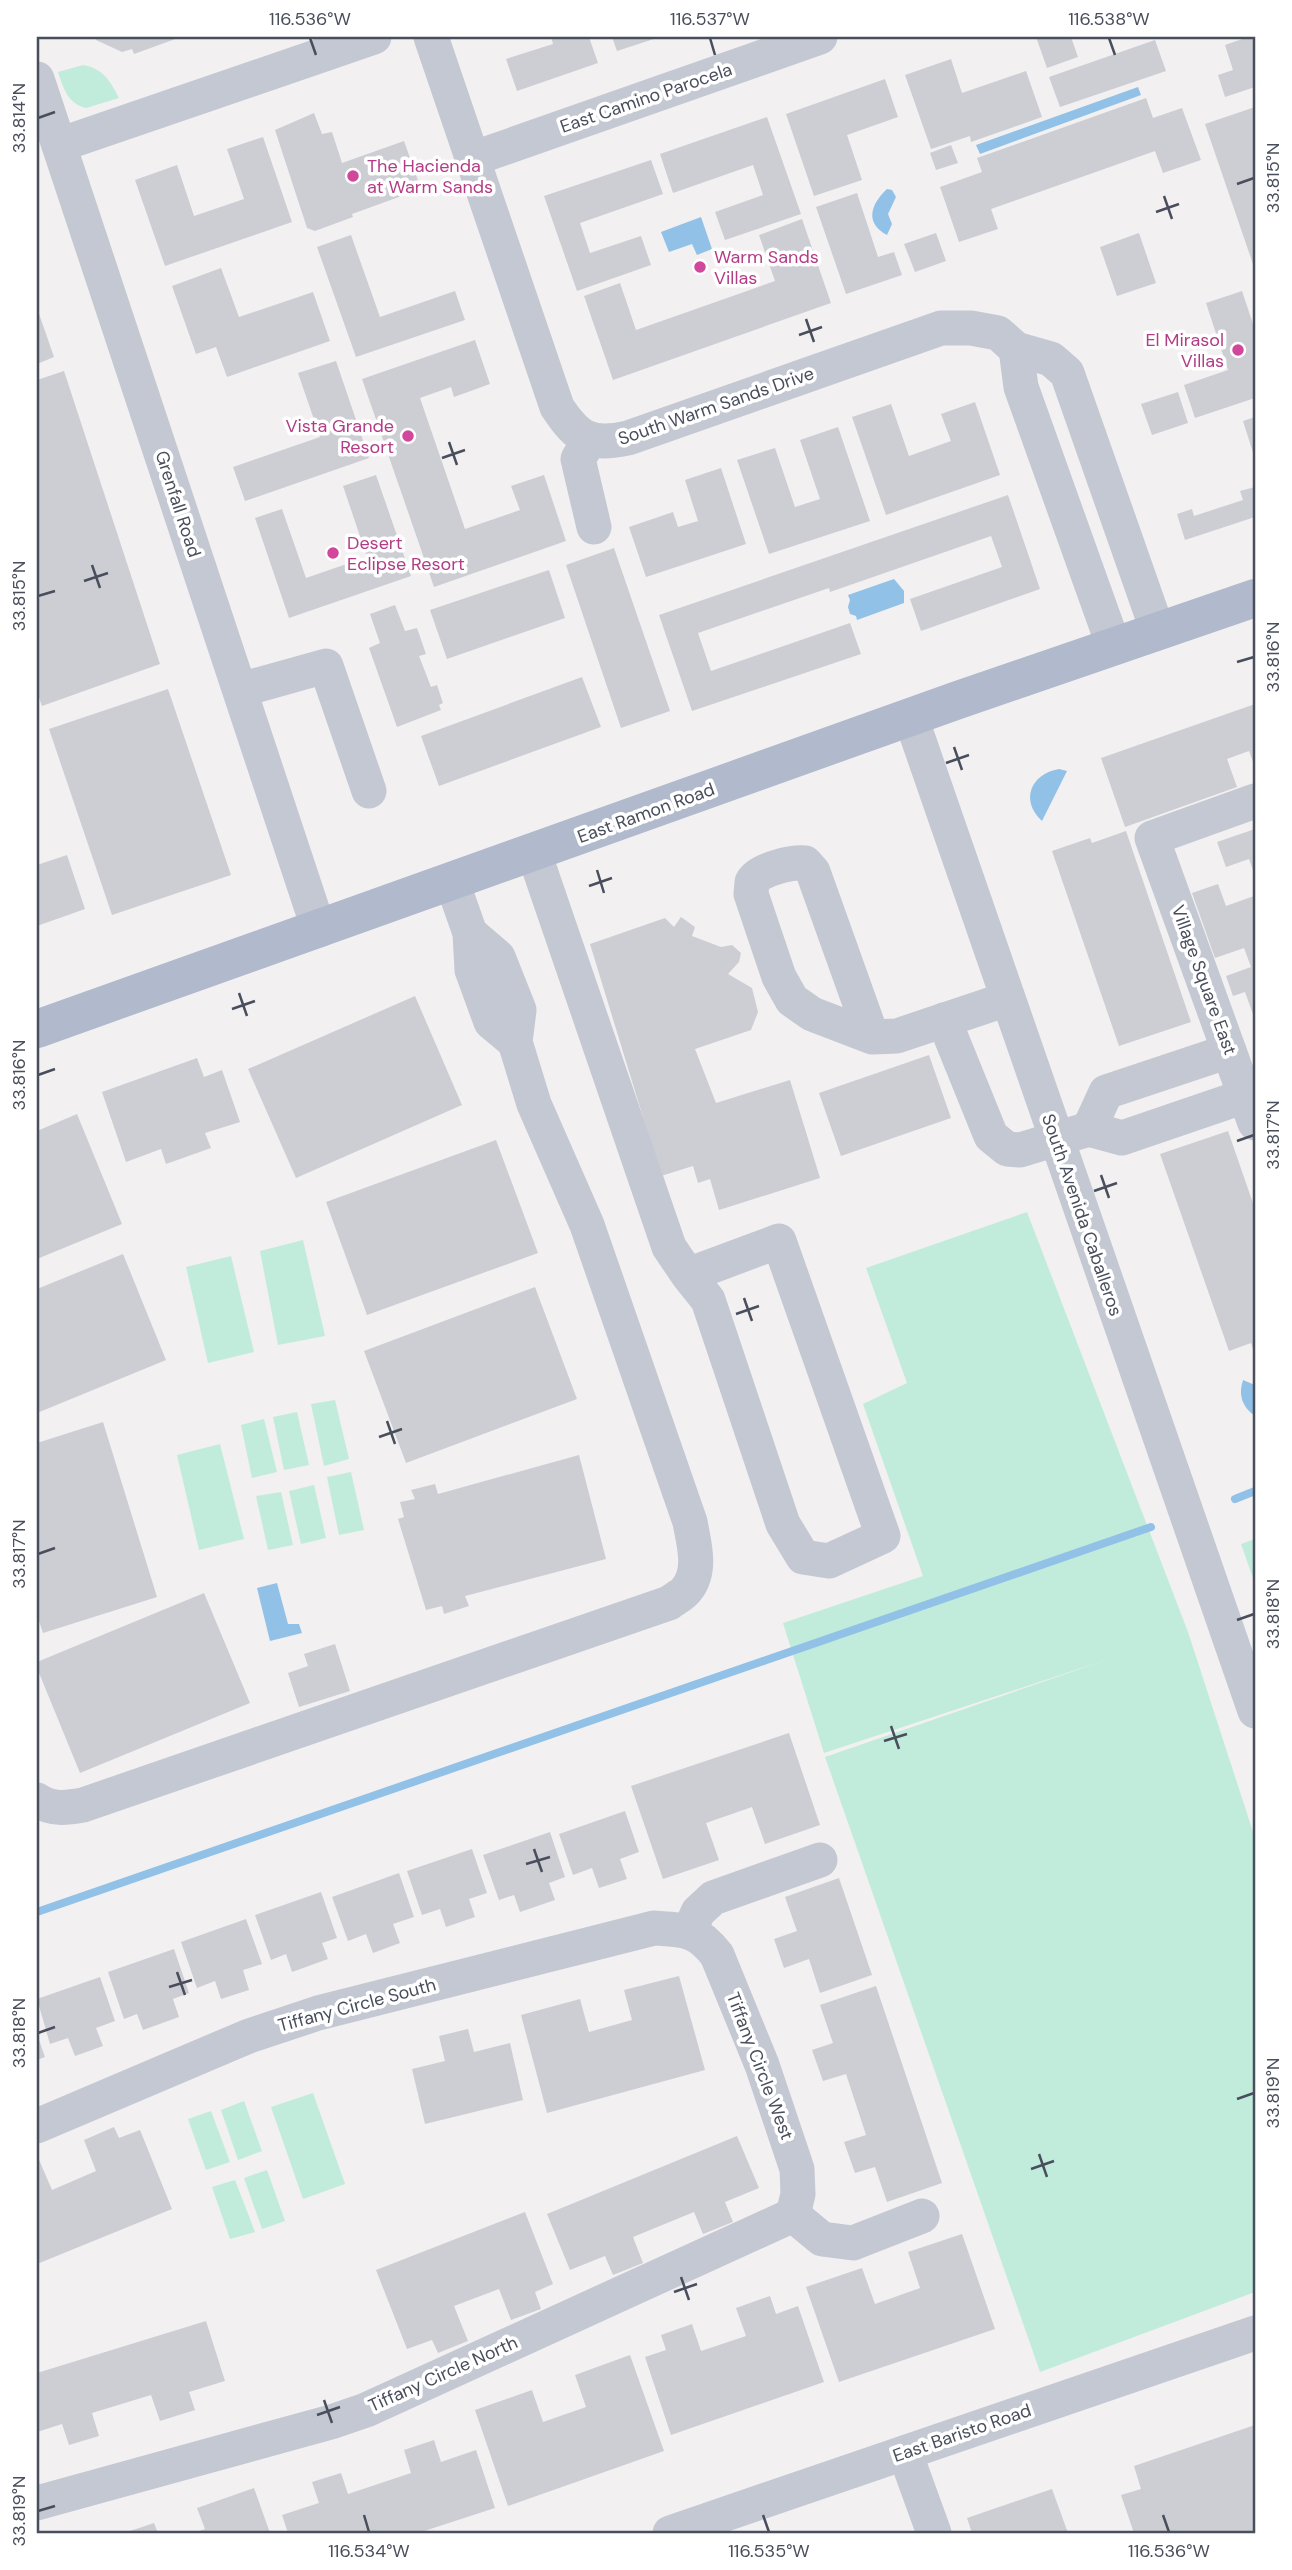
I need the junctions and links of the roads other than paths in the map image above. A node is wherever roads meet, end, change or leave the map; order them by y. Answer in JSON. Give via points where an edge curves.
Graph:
{"nodes":[{"id":1,"x":374,"y":37,"type":"edge"},
{"id":2,"x":430,"y":37,"type":"edge"},
{"id":3,"x":820,"y":37,"type":"edge"},
{"id":4,"x":37,"y":79,"type":"edge"},
{"id":5,"x":59,"y":145,"type":"junction"},
{"id":6,"x":472,"y":159,"type":"junction"},
{"id":7,"x":1016,"y":349,"type":"junction"},
{"id":8,"x":589,"y":441,"type":"junction"},
{"id":9,"x":594,"y":527,"type":"dead end"},
{"id":10,"x":1255,"y":598,"type":"edge"},
{"id":11,"x":1158,"y":632,"type":"junction"},
{"id":12,"x":1114,"y":648,"type":"junction"},
{"id":13,"x":240,"y":690,"type":"junction"},
{"id":14,"x":911,"y":718,"type":"junction"},
{"id":15,"x":369,"y":791,"type":"dead end"},
{"id":16,"x":1255,"y":801,"type":"edge"},
{"id":17,"x":534,"y":853,"type":"junction"},
{"id":18,"x":452,"y":882,"type":"junction"},
{"id":19,"x":320,"y":930,"type":"junction"},
{"id":20,"x":1007,"y":999,"type":"junction"},
{"id":21,"x":944,"y":1020,"type":"junction"},
{"id":22,"x":37,"y":1029,"type":"edge"},
{"id":23,"x":872,"y":1037,"type":"junction"},
{"id":24,"x":1229,"y":1051,"type":"junction"},
{"id":25,"x":1250,"y":1110,"type":"edge"},
{"id":26,"x":1089,"y":1129,"type":"junction"},
{"id":27,"x":1056,"y":1139,"type":"junction"},
{"id":28,"x":688,"y":1275,"type":"junction"},
{"id":29,"x":1255,"y":1711,"type":"edge"},
{"id":30,"x":37,"y":1800,"type":"edge"},
{"id":31,"x":820,"y":1860,"type":"dead end"},
{"id":32,"x":690,"y":1930,"type":"junction"},
{"id":33,"x":37,"y":2126,"type":"edge"},
{"id":34,"x":793,"y":2215,"type":"junction"},
{"id":35,"x":922,"y":2216,"type":"dead end"},
{"id":36,"x":1255,"y":2333,"type":"edge"},
{"id":37,"x":905,"y":2453,"type":"junction"},
{"id":38,"x":37,"y":2503,"type":"edge"},
{"id":39,"x":670,"y":2533,"type":"edge"},
{"id":40,"x":934,"y":2533,"type":"edge"}],
"edges":[{"from":1,"to":5,"type":"street"},
{"from":2,"to":6,"type":"street"},
{"from":3,"to":6,"type":"street","name":"East Camino Parocela"},
{"from":4,"to":5,"type":"street","name":"Grenfall Road"},
{"from":5,"to":13,"type":"street","name":"Grenfall Road"},
{"from":6,"to":8,"type":"street","via":[[557,407],[569,425]]},
{"from":7,"to":8,"type":"street","name":"South Warm Sands Drive","via":[[998,333],[941,328],[628,438]]},
{"from":7,"to":11,"type":"street","name":"South Warm Sands Drive","via":[[1051,359],[1067,373]]},
{"from":7,"to":12,"type":"street","via":[[1021,387]]},
{"from":8,"to":9,"type":"street","via":[[578,459]]},
{"from":10,"to":11,"type":"main road","name":"East Ramon Road"},
{"from":11,"to":12,"type":"main road","name":"East Ramon Road"},
{"from":12,"to":14,"type":"main road","name":"East Ramon Road"},
{"from":13,"to":15,"type":"street","via":[[326,666]]},
{"from":13,"to":19,"type":"street","name":"Grenfall Road"},
{"from":14,"to":17,"type":"main road","name":"East Ramon Road"},
{"from":14,"to":20,"type":"street","name":"South Avenida Caballeros"},
{"from":16,"to":24,"type":"street","name":"Village Square East","via":[[1152,838]]},
{"from":17,"to":18,"type":"main road","name":"East Ramon Road"},
{"from":17,"to":28,"type":"street","via":[[669,1247]]},
{"from":18,"to":19,"type":"main road","name":"East Ramon Road"},
{"from":18,"to":30,"type":"street","via":[[470,933],[472,970],[491,1022],[515,1042],[534,1104],[587,1225],[690,1522],[696,1570],[687,1590],[668,1602],[82,1805],[61,1809]]},
{"from":19,"to":22,"type":"main road","name":"East Ramon Road"},
{"from":20,"to":21,"type":"street"},
{"from":20,"to":27,"type":"street","name":"South Avenida Caballeros"},
{"from":21,"to":23,"type":"street","via":[[897,1036]]},
{"from":21,"to":27,"type":"street","via":[[991,1136],[1007,1149],[1020,1150]]},
{"from":23,"to":23,"type":"street","via":[[813,872],[805,863],[795,862],[759,874],[751,894],[792,1000],[812,1014]]},
{"from":24,"to":25,"type":"street","name":"Village Square East"},
{"from":24,"to":26,"type":"street","via":[[1106,1092]]},
{"from":25,"to":26,"type":"street","via":[[1122,1138]]},
{"from":26,"to":27,"type":"street"},
{"from":27,"to":29,"type":"street","name":"South Avenida Caballeros"},
{"from":28,"to":28,"type":"street","via":[[708,1300],[783,1524],[803,1557],[829,1561],[883,1536],[779,1241]]},
{"from":31,"to":32,"type":"street","via":[[713,1898],[698,1912]]},
{"from":32,"to":33,"type":"street","name":"Tiffany Circle South","via":[[654,1928],[318,2013],[249,2036]]},
{"from":32,"to":34,"type":"street","name":"Tiffany Circle West","via":[[717,1955],[762,2065],[797,2169]]},
{"from":34,"to":35,"type":"street","via":[[822,2239],[853,2243]]},
{"from":34,"to":38,"type":"street","name":"Tiffany Circle North","via":[[366,2410]]},
{"from":36,"to":37,"type":"street","name":"East Baristo Road"},
{"from":37,"to":39,"type":"street","name":"East Baristo Road"},
{"from":37,"to":40,"type":"street"}]}
